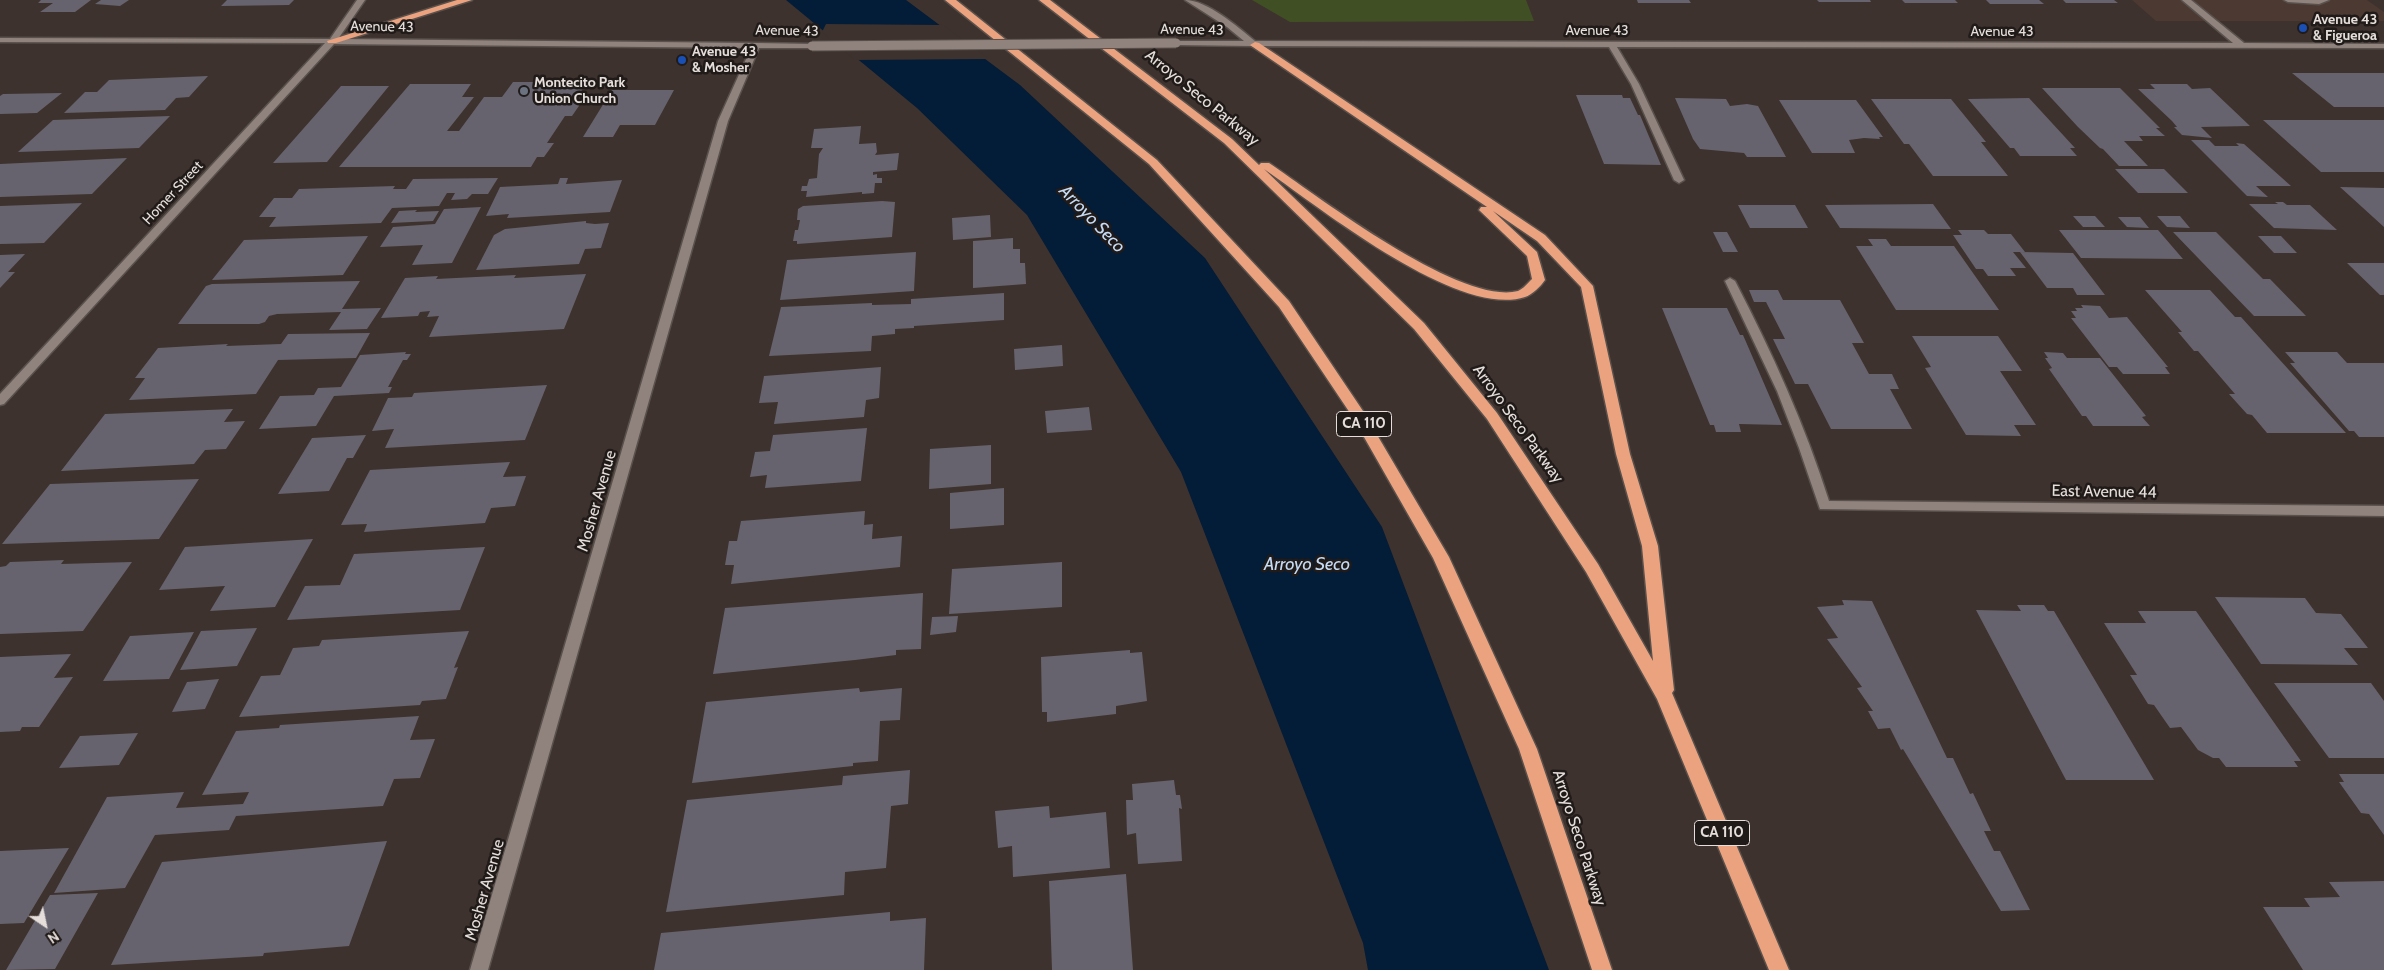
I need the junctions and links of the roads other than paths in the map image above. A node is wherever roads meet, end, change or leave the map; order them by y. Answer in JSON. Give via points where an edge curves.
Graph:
{"nodes":[{"id":1,"x":361,"y":0,"type":"edge"},
{"id":2,"x":437,"y":0,"type":"edge"},
{"id":3,"x":467,"y":0,"type":"edge"},
{"id":4,"x":950,"y":0,"type":"edge"},
{"id":5,"x":1044,"y":0,"type":"edge"},
{"id":6,"x":1189,"y":0,"type":"edge"},
{"id":7,"x":2186,"y":0,"type":"edge"},
{"id":8,"x":2288,"y":0,"type":"edge"},
{"id":9,"x":2325,"y":0,"type":"edge"},
{"id":10,"x":0,"y":40,"type":"edge"},
{"id":11,"x":332,"y":40,"type":"junction"},
{"id":12,"x":756,"y":45,"type":"junction"},
{"id":13,"x":1255,"y":45,"type":"junction"},
{"id":14,"x":1612,"y":45,"type":"junction"},
{"id":15,"x":2242,"y":46,"type":"junction"},
{"id":16,"x":2384,"y":46,"type":"edge"},
{"id":17,"x":1228,"y":141,"type":"junction"},
{"id":18,"x":1451,"y":179,"type":"junction"},
{"id":19,"x":1679,"y":180,"type":"dead end"},
{"id":20,"x":1730,"y":281,"type":"dead end"},
{"id":21,"x":0,"y":402,"type":"edge"},
{"id":22,"x":2384,"y":511,"type":"edge"},
{"id":23,"x":1665,"y":697,"type":"junction"},
{"id":24,"x":479,"y":970,"type":"edge"},
{"id":25,"x":1602,"y":970,"type":"edge"},
{"id":26,"x":1779,"y":970,"type":"edge"}],
"edges":[{"from":1,"to":11,"type":"street","name":"Homer Street"},
{"from":2,"to":11,"type":"highway"},
{"from":3,"to":11,"type":"highway"},
{"from":4,"to":25,"type":"highway","name":"Arroyo Seco Parkway","number":"CA 110","via":[[1153,162],[1284,304],[1358,414],[1441,557],[1528,749]]},
{"from":5,"to":17,"type":"highway","name":"Arroyo Seco Parkway","number":"CA 110"},
{"from":6,"to":13,"type":"street"},
{"from":7,"to":15,"type":"street"},
{"from":8,"to":9,"type":"street"},
{"from":10,"to":11,"type":"street","name":"Avenue 43"},
{"from":11,"to":12,"type":"street","name":"Avenue 43"},
{"from":11,"to":21,"type":"street","name":"Homer Street"},
{"from":12,"to":13,"type":"street","name":"Avenue 43","bridge":true},
{"from":12,"to":24,"type":"street","name":"Mosher Avenue","via":[[723,121]]},
{"from":13,"to":14,"type":"street","name":"Avenue 43"},
{"from":13,"to":18,"type":"highway"},
{"from":14,"to":15,"type":"street","name":"Avenue 43"},
{"from":14,"to":19,"type":"street","via":[[1635,84]]},
{"from":15,"to":16,"type":"street","name":"Avenue 43"},
{"from":17,"to":18,"type":"highway","via":[[1402,258],[1465,289],[1501,296],[1523,294],[1538,280],[1533,255]]},
{"from":17,"to":23,"type":"highway","name":"Arroyo Seco Parkway","number":"CA 110","via":[[1419,326],[1492,416],[1582,552]]},
{"from":18,"to":23,"type":"highway","via":[[1541,238],[1587,286],[1623,454],[1650,546]]},
{"from":20,"to":22,"type":"street","name":"East Avenue 44","via":[[1756,331],[1808,452],[1824,506]]},
{"from":23,"to":26,"type":"highway","name":"Arroyo Seco Parkway","number":"CA 110"}]}
